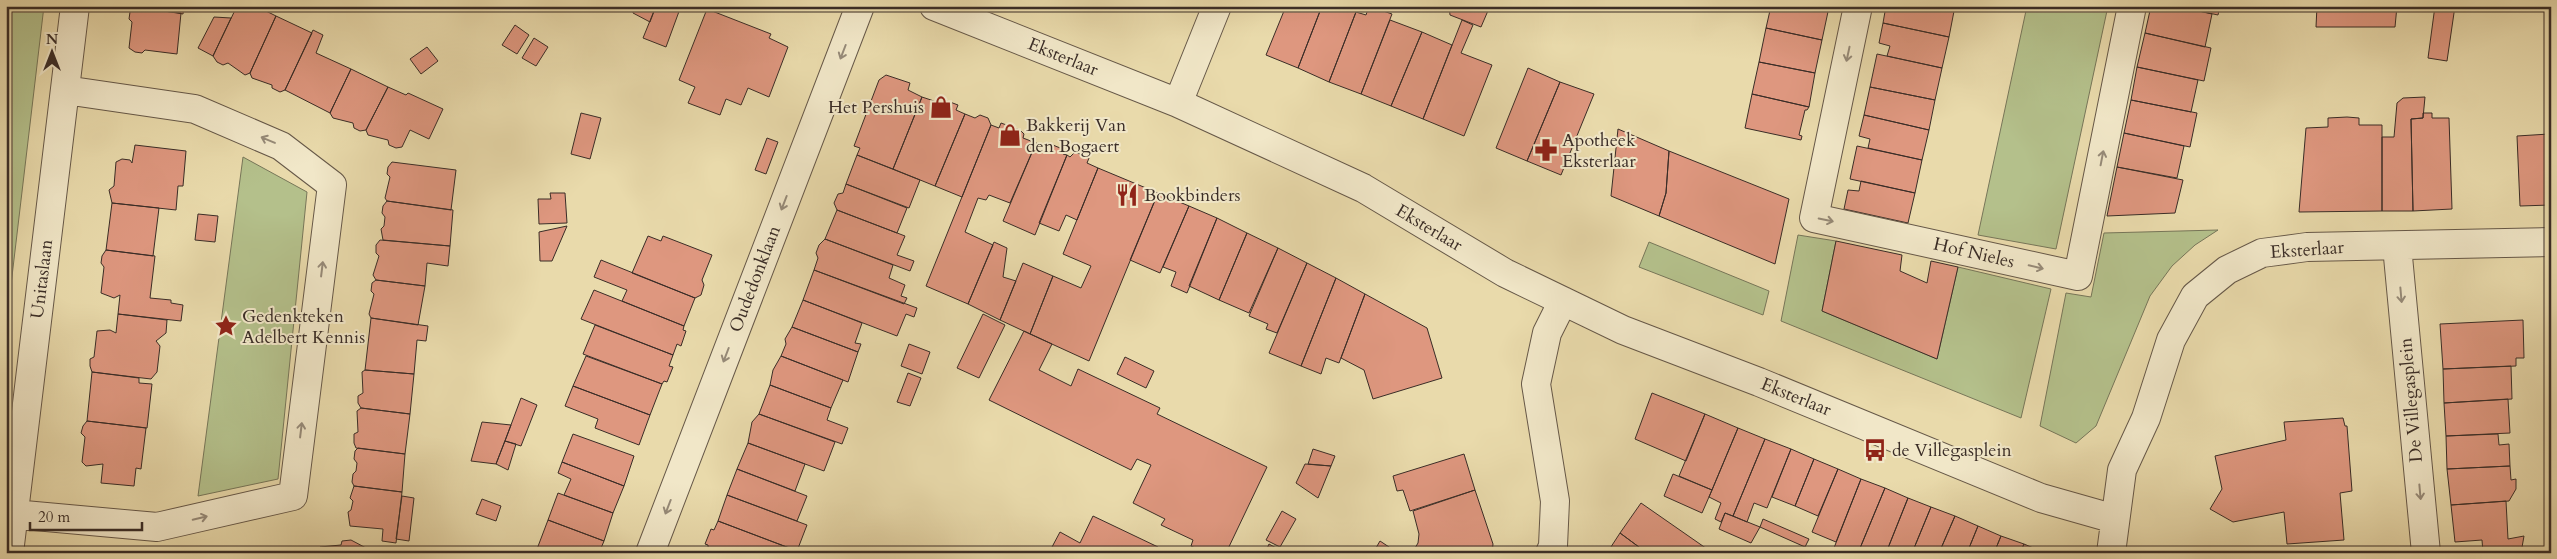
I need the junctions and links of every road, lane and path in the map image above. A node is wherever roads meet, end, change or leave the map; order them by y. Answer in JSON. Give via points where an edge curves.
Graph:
{"nodes":[{"id":1,"x":75,"y":6,"type":"edge"},
{"id":2,"x":860,"y":6,"type":"edge"},
{"id":3,"x":934,"y":6,"type":"edge"},
{"id":4,"x":1217,"y":6,"type":"edge"},
{"id":5,"x":1858,"y":6,"type":"edge"},
{"id":6,"x":2132,"y":6,"type":"edge"},
{"id":7,"x":65,"y":90,"type":"junction"},
{"id":8,"x":1178,"y":103,"type":"junction"},
{"id":9,"x":2551,"y":242,"type":"edge"},
{"id":10,"x":2397,"y":246,"type":"junction"},
{"id":11,"x":1563,"y":301,"type":"junction"},
{"id":12,"x":13,"y":514,"type":"junction"},
{"id":13,"x":2115,"y":519,"type":"junction"},
{"id":14,"x":9,"y":553,"type":"edge"},
{"id":15,"x":650,"y":553,"type":"edge"},
{"id":16,"x":1550,"y":553,"type":"edge"},
{"id":17,"x":2111,"y":553,"type":"edge"},
{"id":18,"x":2426,"y":553,"type":"edge"}],
"edges":[{"from":1,"to":7,"type":"street","name":"Unitaslaan"},
{"from":2,"to":15,"type":"street","name":"Oudedonklaan","one_way":true},
{"from":3,"to":8,"type":"street","name":"Eksterlaar"},
{"from":4,"to":8,"type":"street"},
{"from":5,"to":6,"type":"street","name":"Hof Nieles","one_way":true,"via":[[1814,218],[2078,276]]},
{"from":7,"to":12,"type":"street","name":"Unitaslaan"},
{"from":12,"to":7,"type":"street","one_way":true,"via":[[157,528],[293,496],[332,185],[281,146],[195,109]]},
{"from":8,"to":11,"type":"street","name":"Eksterlaar","via":[[1363,188],[1505,273]]},
{"from":9,"to":10,"type":"street","name":"Eksterlaar"},
{"from":10,"to":13,"type":"street","name":"Eksterlaar","via":[[2307,247],[2262,253],[2227,270],[2195,296],[2172,340],[2146,418],[2122,470]]},
{"from":10,"to":18,"type":"street","name":"De Villegasplein","one_way":true},
{"from":11,"to":13,"type":"street","name":"Eksterlaar","via":[[1623,330],[2041,498]]},
{"from":11,"to":16,"type":"street","via":[[1547,333],[1536,384],[1556,501]]},
{"from":12,"to":14,"type":"street","name":"Unitaslaan"},
{"from":13,"to":17,"type":"street"}]}
